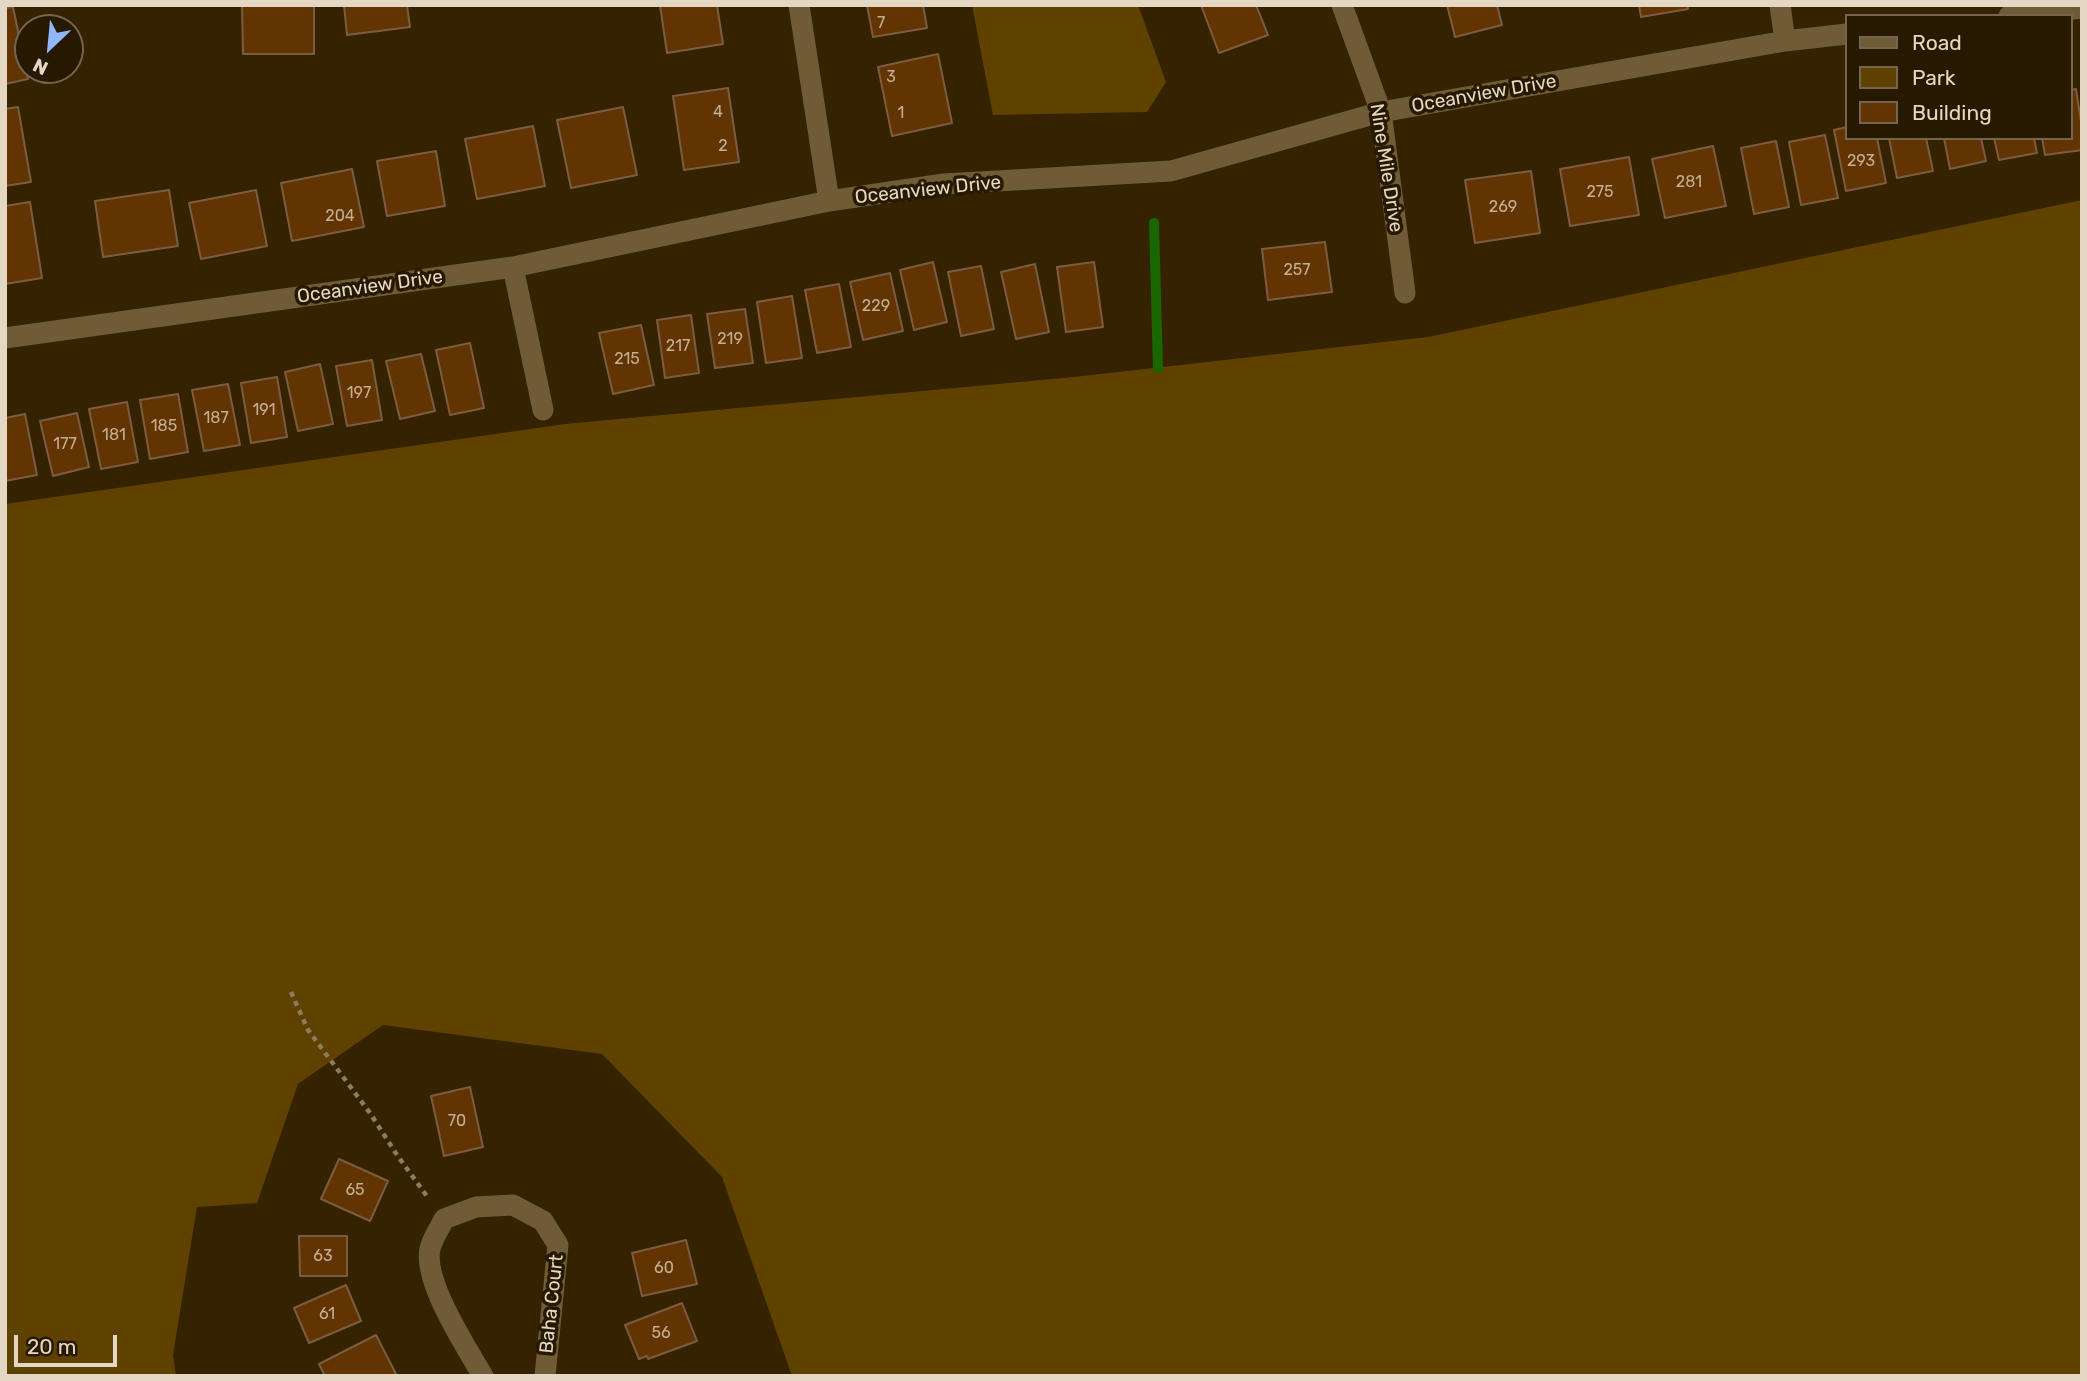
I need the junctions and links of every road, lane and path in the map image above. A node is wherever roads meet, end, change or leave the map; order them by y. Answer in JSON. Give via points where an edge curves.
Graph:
{"nodes":[{"id":1,"x":799,"y":5,"type":"edge"},
{"id":2,"x":1342,"y":5,"type":"edge"},
{"id":3,"x":1780,"y":5,"type":"edge"},
{"id":4,"x":2082,"y":8,"type":"edge"},
{"id":5,"x":2027,"y":14,"type":"edge"},
{"id":6,"x":1846,"y":34,"type":"edge"},
{"id":7,"x":1785,"y":41,"type":"junction"},
{"id":8,"x":1381,"y":112,"type":"junction"},
{"id":9,"x":829,"y":201,"type":"junction"},
{"id":10,"x":513,"y":267,"type":"junction"},
{"id":11,"x":1405,"y":293,"type":"dead end"},
{"id":12,"x":5,"y":338,"type":"edge"},
{"id":13,"x":543,"y":410,"type":"dead end"},
{"id":14,"x":291,"y":992,"type":"dead end"},
{"id":15,"x":444,"y":1219,"type":"junction"},
{"id":16,"x":483,"y":1376,"type":"edge"},
{"id":17,"x":545,"y":1376,"type":"edge"}],
"edges":[{"from":1,"to":9,"type":"street"},
{"from":2,"to":8,"type":"street","name":"Nine Mile Drive"},
{"from":3,"to":7,"type":"street"},
{"from":4,"to":5,"type":"street"},
{"from":6,"to":7,"type":"street","name":"Oceanview Drive"},
{"from":7,"to":8,"type":"street","name":"Oceanview Drive"},
{"from":8,"to":9,"type":"street","name":"Oceanview Drive","via":[[1171,171],[944,184]]},
{"from":8,"to":11,"type":"street","name":"Nine Mile Drive"},
{"from":9,"to":10,"type":"street","name":"Oceanview Drive"},
{"from":10,"to":12,"type":"street","name":"Oceanview Drive"},
{"from":10,"to":13,"type":"street"},
{"from":14,"to":15,"type":"path","via":[[308,1030]]},
{"from":15,"to":16,"type":"street","via":[[430,1248],[429,1269]]},
{"from":15,"to":17,"type":"street","name":"Baha Court","via":[[476,1207],[513,1205],[548,1229],[558,1245]]}]}
